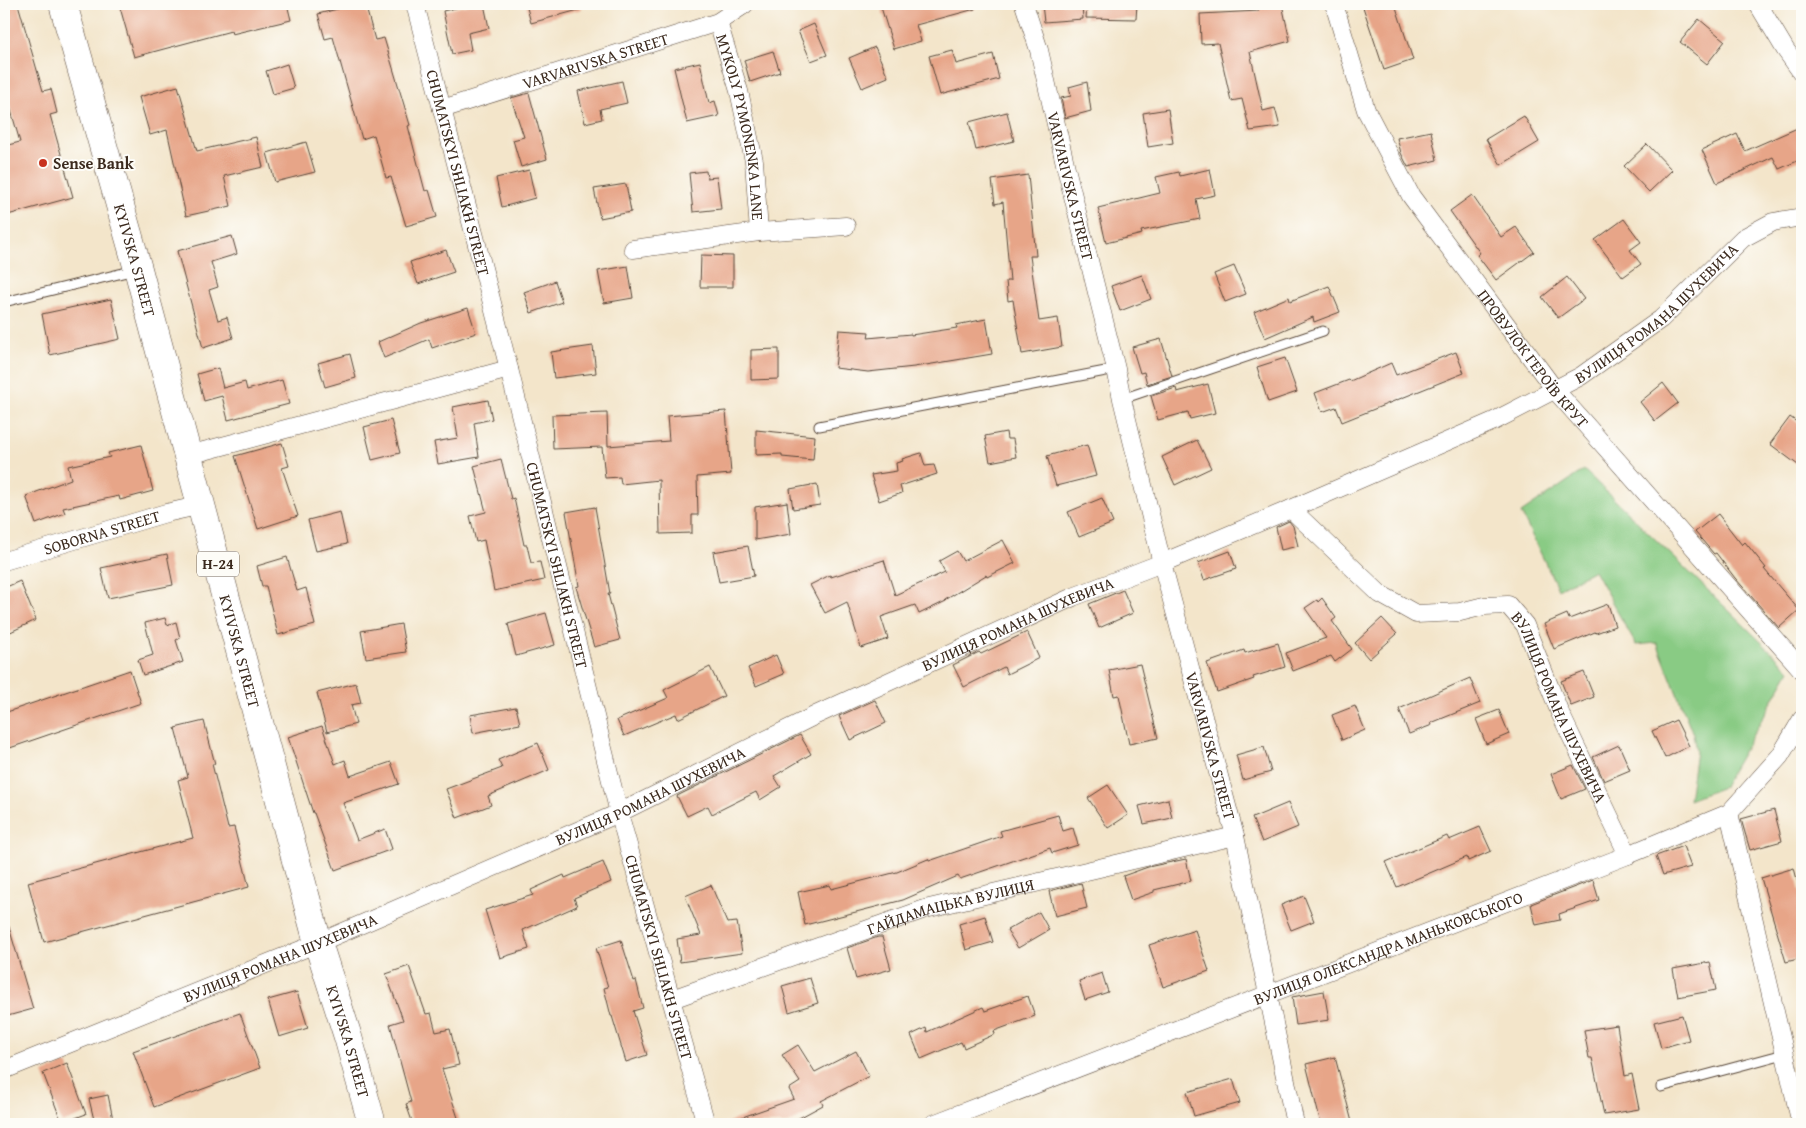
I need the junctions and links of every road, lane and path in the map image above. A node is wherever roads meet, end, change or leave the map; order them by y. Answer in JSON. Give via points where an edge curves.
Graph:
{"nodes":[{"id":1,"x":63,"y":4,"type":"edge"},
{"id":2,"x":415,"y":4,"type":"edge"},
{"id":3,"x":745,"y":4,"type":"edge"},
{"id":4,"x":1024,"y":4,"type":"edge"},
{"id":5,"x":1334,"y":4,"type":"edge"},
{"id":6,"x":1758,"y":4,"type":"edge"},
{"id":7,"x":718,"y":22,"type":"junction"},
{"id":8,"x":1802,"y":73,"type":"edge"},
{"id":9,"x":442,"y":109,"type":"junction"},
{"id":10,"x":1802,"y":217,"type":"edge"},
{"id":11,"x":846,"y":226,"type":"dead end"},
{"id":12,"x":759,"y":232,"type":"junction"},
{"id":13,"x":634,"y":249,"type":"dead end"},
{"id":14,"x":138,"y":269,"type":"junction"},
{"id":15,"x":4,"y":302,"type":"edge"},
{"id":16,"x":1324,"y":331,"type":"dead end"},
{"id":17,"x":509,"y":369,"type":"junction"},
{"id":18,"x":1116,"y":369,"type":"junction"},
{"id":19,"x":1555,"y":390,"type":"junction"},
{"id":20,"x":1122,"y":399,"type":"junction"},
{"id":21,"x":819,"y":426,"type":"dead end"},
{"id":22,"x":189,"y":455,"type":"junction"},
{"id":23,"x":202,"y":505,"type":"junction"},
{"id":24,"x":1291,"y":509,"type":"junction"},
{"id":25,"x":4,"y":561,"type":"edge"},
{"id":26,"x":1162,"y":563,"type":"junction"},
{"id":27,"x":1802,"y":670,"type":"edge"},
{"id":28,"x":1802,"y":719,"type":"edge"},
{"id":29,"x":618,"y":813,"type":"junction"},
{"id":30,"x":1729,"y":813,"type":"junction"},
{"id":31,"x":1235,"y":836,"type":"junction"},
{"id":32,"x":1628,"y":855,"type":"junction"},
{"id":33,"x":318,"y":943,"type":"junction"},
{"id":34,"x":1268,"y":996,"type":"junction"},
{"id":35,"x":672,"y":999,"type":"junction"},
{"id":36,"x":1784,"y":1054,"type":"junction"},
{"id":37,"x":4,"y":1070,"type":"edge"},
{"id":38,"x":1660,"y":1088,"type":"dead end"},
{"id":39,"x":372,"y":1124,"type":"edge"},
{"id":40,"x":706,"y":1124,"type":"edge"},
{"id":41,"x":933,"y":1124,"type":"edge"},
{"id":42,"x":1295,"y":1124,"type":"edge"},
{"id":43,"x":1801,"y":1124,"type":"edge"}],
"edges":[{"from":1,"to":14,"type":"main road","name":"KYIVSKA STREET","number":"Н-24"},
{"from":2,"to":9,"type":"street","name":"CHUMATSKYI SHLIAKH STREET"},
{"from":3,"to":7,"type":"street","name":"VARVARIVSKA STREET"},
{"from":4,"to":18,"type":"street","name":"VARVARIVSKA STREET","via":[[1039,50]]},
{"from":5,"to":19,"type":"street","name":"ПРОВУЛОК ГЕРОЇВ КРУТ","via":[[1366,110],[1411,196]]},
{"from":6,"to":8,"type":"street"},
{"from":7,"to":9,"type":"street","name":"VARVARIVSKA STREET"},
{"from":7,"to":12,"type":"street","name":"MYKOLY PYMONENKA LANE","via":[[740,91],[754,162]]},
{"from":9,"to":17,"type":"street","name":"CHUMATSKYI SHLIAKH STREET"},
{"from":10,"to":19,"type":"street","name":"ВУЛИЦЯ РОМАНА ШУХЕВИЧА","via":[[1773,222],[1743,238],[1661,319],[1581,376]]},
{"from":11,"to":12,"type":"street","name":"MYKOLY PYMONENKA LANE"},
{"from":12,"to":13,"type":"street","name":"MYKOLY PYMONENKA LANE"},
{"from":14,"to":15,"type":"lane"},
{"from":14,"to":22,"type":"main road","name":"KYIVSKA STREET","number":"Н-24"},
{"from":16,"to":20,"type":"lane"},
{"from":17,"to":22,"type":"street"},
{"from":17,"to":29,"type":"street","name":"CHUMATSKYI SHLIAKH STREET"},
{"from":18,"to":20,"type":"street","name":"VARVARIVSKA STREET"},
{"from":18,"to":21,"type":"lane"},
{"from":19,"to":24,"type":"street","name":"ВУЛИЦЯ РОМАНА ШУХЕВИЧА","via":[[1494,421]]},
{"from":19,"to":27,"type":"street","name":"ПРОВУЛОК ГЕРОЇВ КРУТ"},
{"from":20,"to":26,"type":"street","name":"VARVARIVSKA STREET"},
{"from":22,"to":23,"type":"main road","name":"KYIVSKA STREET","number":"Н-24"},
{"from":23,"to":25,"type":"street","name":"SOBORNA STREET"},
{"from":23,"to":33,"type":"main road","name":"KYIVSKA STREET","number":"Н-24"},
{"from":24,"to":26,"type":"street","name":"ВУЛИЦЯ РОМАНА ШУХЕВИЧА"},
{"from":24,"to":32,"type":"street","name":"ВУЛИЦЯ РОМАНА ШУХЕВИЧА","via":[[1380,594],[1416,614],[1508,605],[1525,625],[1560,713]]},
{"from":26,"to":29,"type":"street","name":"ВУЛИЦЯ РОМАНА ШУХЕВИЧА","via":[[1073,597],[816,715]]},
{"from":26,"to":31,"type":"street","name":"VARVARIVSKA STREET"},
{"from":28,"to":30,"type":"street","name":"ВУЛИЦЯ ОЛЕКСАНДРА МАНЬКОВСЬКОГО","via":[[1780,756]]},
{"from":29,"to":33,"type":"street","name":"ВУЛИЦЯ РОМАНА ШУХЕВИЧА"},
{"from":29,"to":35,"type":"street","name":"CHUMATSKYI SHLIAKH STREET"},
{"from":30,"to":32,"type":"street","name":"ВУЛИЦЯ ОЛЕКСАНДРА МАНЬКОВСЬКОГО"},
{"from":30,"to":36,"type":"street"},
{"from":31,"to":34,"type":"street","name":"VARVARIVSKA STREET"},
{"from":31,"to":35,"type":"street","name":"ГАЙДАМАЦЬКА ВУЛИЦЯ","via":[[925,909]]},
{"from":32,"to":34,"type":"street","name":"ВУЛИЦЯ ОЛЕКСАНДРА МАНЬКОВСЬКОГО"},
{"from":33,"to":37,"type":"street","name":"ВУЛИЦЯ РОМАНА ШУХЕВИЧА"},
{"from":33,"to":39,"type":"main road","name":"KYIVSKA STREET","number":"Н-24"},
{"from":34,"to":41,"type":"street","name":"ВУЛИЦЯ ОЛЕКСАНДРА МАНЬКОВСЬКОГО"},
{"from":34,"to":42,"type":"street","name":"VARVARIVSKA STREET"},
{"from":35,"to":40,"type":"street","name":"CHUMATSKYI SHLIAKH STREET"},
{"from":36,"to":38,"type":"lane"},
{"from":36,"to":43,"type":"street"}]}
